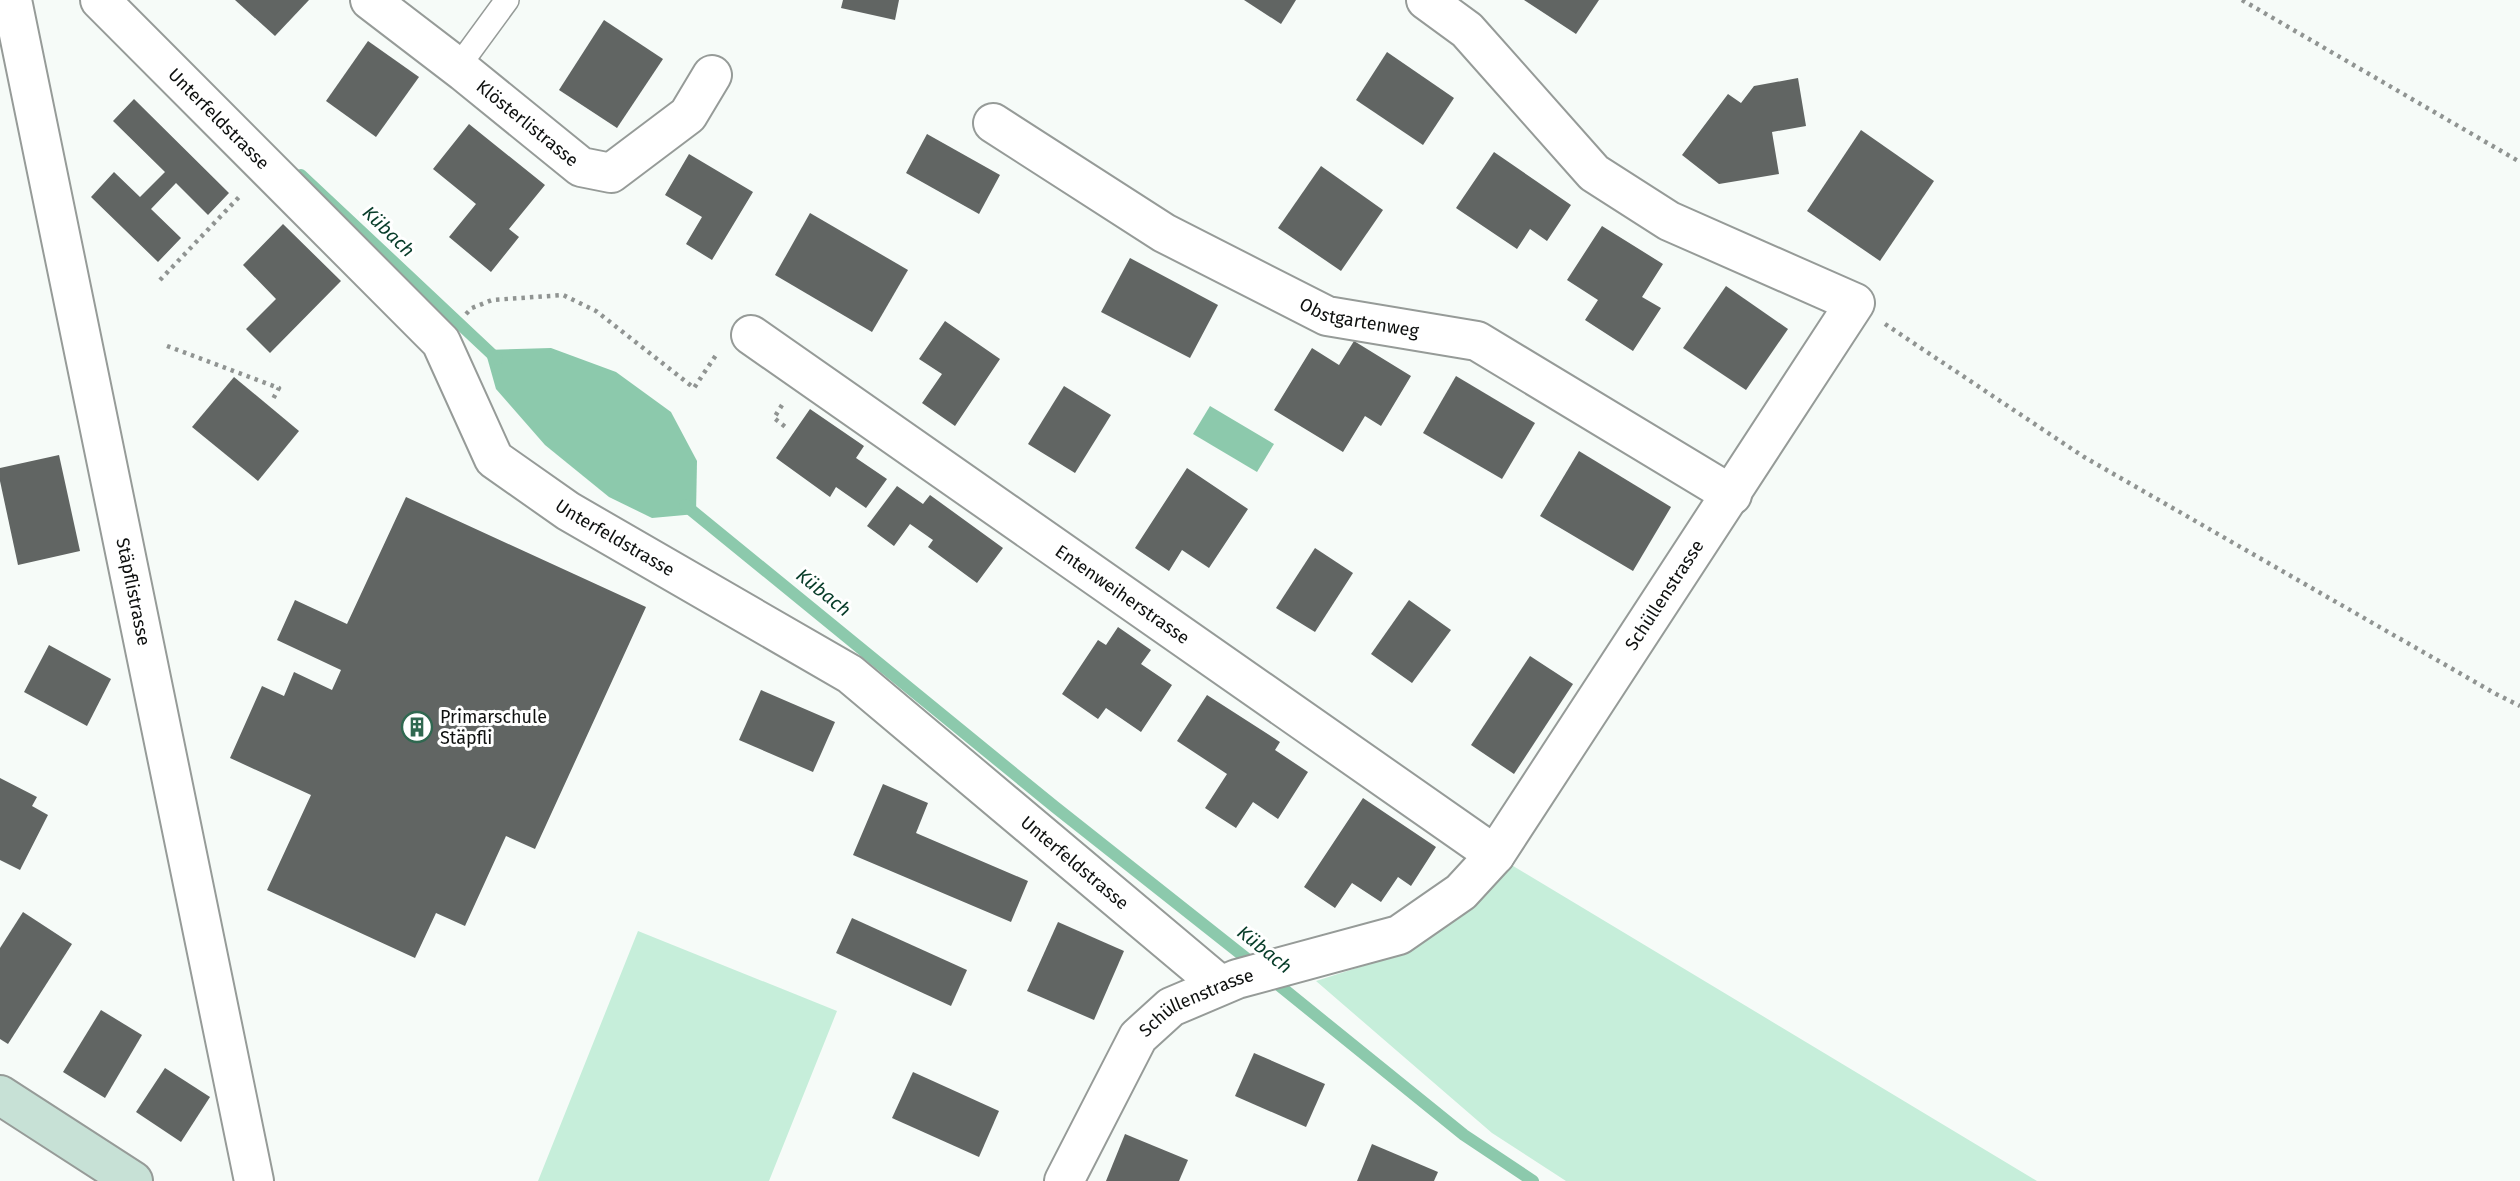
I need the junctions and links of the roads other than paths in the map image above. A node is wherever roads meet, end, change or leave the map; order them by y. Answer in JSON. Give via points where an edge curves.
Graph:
{"nodes":[{"id":1,"x":100,"y":0,"type":"edge"},
{"id":2,"x":370,"y":0,"type":"edge"},
{"id":3,"x":507,"y":0,"type":"edge"},
{"id":4,"x":1426,"y":0,"type":"edge"},
{"id":5,"x":9,"y":6,"type":"edge"},
{"id":6,"x":458,"y":67,"type":"junction"},
{"id":7,"x":712,"y":75,"type":"dead end"},
{"id":8,"x":993,"y":123,"type":"dead end"},
{"id":9,"x":751,"y":335,"type":"road end"},
{"id":10,"x":1732,"y":495,"type":"junction"},
{"id":11,"x":1495,"y":855,"type":"junction"},
{"id":12,"x":1228,"y":982,"type":"junction"},
{"id":13,"x":0,"y":1095,"type":"edge"},
{"id":14,"x":133,"y":1181,"type":"edge"},
{"id":15,"x":254,"y":1181,"type":"edge"},
{"id":16,"x":1064,"y":1181,"type":"edge"}],
"edges":[{"from":1,"to":12,"type":"street","name":"Unterfeldstrasse","via":[[441,342],[494,459],[568,511],[850,674]]},
{"from":2,"to":6,"type":"street","name":"Klösterlistrasse"},
{"from":3,"to":6,"type":"lane"},
{"from":4,"to":10,"type":"street","name":"Schüllenstrasse","via":[[1468,30],[1594,173],[1669,220],[1855,303]]},
{"from":5,"to":15,"type":"street","name":"Stäpflistrasse"},
{"from":6,"to":7,"type":"street","name":"Klösterlistrasse","via":[[581,167],[611,173],[688,115]]},
{"from":8,"to":10,"type":"street","name":"Obstgartenweg","via":[[1164,233],[1327,316],[1476,341]]},
{"from":9,"to":11,"type":"street","name":"Entenweiherstrasse"},
{"from":10,"to":11,"type":"street","name":"Schüllenstrasse"},
{"from":11,"to":12,"type":"street","name":"Schüllenstrasse","via":[[1461,892],[1399,935]]},
{"from":12,"to":16,"type":"street","name":"Schüllenstrasse","via":[[1171,1007],[1138,1037]]},
{"from":13,"to":14,"type":"main road"}]}
